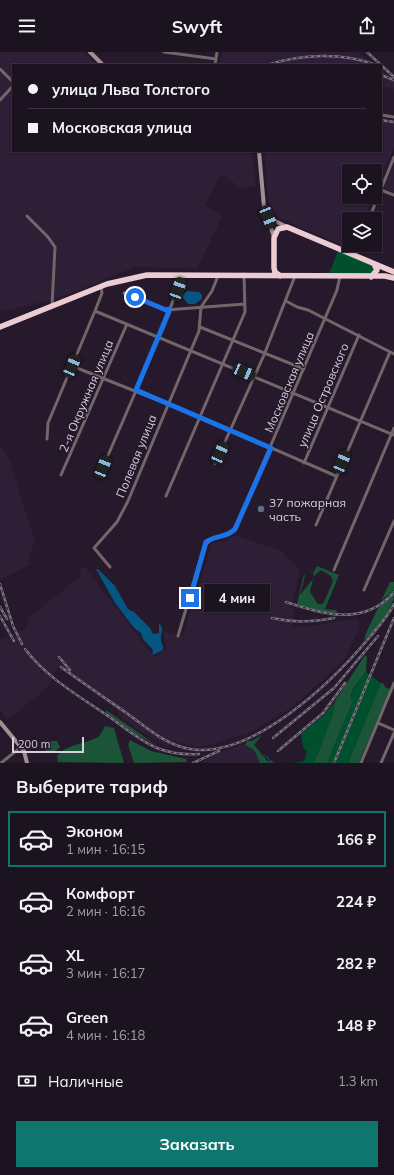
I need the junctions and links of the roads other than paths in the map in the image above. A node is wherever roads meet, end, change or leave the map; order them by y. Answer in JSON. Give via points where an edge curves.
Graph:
{"nodes":[{"id":1,"x":90,"y":52,"type":"edge"},
{"id":2,"x":164,"y":52,"type":"edge"},
{"id":3,"x":217,"y":52,"type":"edge"},
{"id":4,"x":216,"y":59,"type":"junction"},
{"id":5,"x":102,"y":64,"type":"edge"},
{"id":6,"x":215,"y":64,"type":"edge"},
{"id":7,"x":0,"y":69,"type":"edge"},
{"id":8,"x":12,"y":81,"type":"edge"},
{"id":9,"x":12,"y":87,"type":"edge"},
{"id":10,"x":0,"y":100,"type":"edge"},
{"id":11,"x":382,"y":115,"type":"edge"},
{"id":12,"x":394,"y":117,"type":"edge"},
{"id":13,"x":259,"y":152,"type":"edge"},
{"id":14,"x":394,"y":157,"type":"edge"},
{"id":15,"x":382,"y":187,"type":"edge"},
{"id":16,"x":382,"y":190,"type":"edge"},
{"id":17,"x":394,"y":195,"type":"edge"},
{"id":18,"x":264,"y":207,"type":"junction"},
{"id":19,"x":27,"y":216,"type":"dead end"},
{"id":20,"x":287,"y":227,"type":"junction"},
{"id":21,"x":274,"y":238,"type":"junction"},
{"id":22,"x":355,"y":252,"type":"edge"},
{"id":23,"x":354,"y":255,"type":"junction"},
{"id":24,"x":374,"y":264,"type":"junction"},
{"id":25,"x":274,"y":268,"type":"junction"},
{"id":26,"x":393,"y":270,"type":"edge"},
{"id":27,"x":183,"y":274,"type":"junction"},
{"id":28,"x":219,"y":274,"type":"junction"},
{"id":29,"x":244,"y":274,"type":"junction"},
{"id":30,"x":267,"y":275,"type":"junction"},
{"id":31,"x":280,"y":276,"type":"junction"},
{"id":32,"x":295,"y":276,"type":"junction"},
{"id":33,"x":340,"y":276,"type":"junction"},
{"id":34,"x":371,"y":277,"type":"junction"},
{"id":35,"x":394,"y":278,"type":"edge"},
{"id":36,"x":101,"y":286,"type":"junction"},
{"id":37,"x":124,"y":293,"type":"dead end"},
{"id":38,"x":286,"y":301,"type":"junction"},
{"id":39,"x":245,"y":304,"type":"junction"},
{"id":40,"x":52,"y":306,"type":"junction"},
{"id":41,"x":201,"y":307,"type":"junction"},
{"id":42,"x":170,"y":309,"type":"junction"},
{"id":43,"x":95,"y":311,"type":"junction"},
{"id":44,"x":325,"y":318,"type":"junction"},
{"id":45,"x":127,"y":324,"type":"junction"},
{"id":46,"x":2,"y":326,"type":"edge"},
{"id":47,"x":200,"y":327,"type":"junction"},
{"id":48,"x":359,"y":335,"type":"junction"},
{"id":49,"x":159,"y":337,"type":"junction"},
{"id":50,"x":233,"y":340,"type":"junction"},
{"id":51,"x":190,"y":351,"type":"junction"},
{"id":52,"x":265,"y":352,"type":"junction"},
{"id":53,"x":390,"y":352,"type":"junction"},
{"id":54,"x":394,"y":354,"type":"edge"},
{"id":55,"x":223,"y":363,"type":"junction"},
{"id":56,"x":72,"y":366,"type":"junction"},
{"id":57,"x":304,"y":369,"type":"junction"},
{"id":58,"x":254,"y":377,"type":"junction"},
{"id":59,"x":104,"y":378,"type":"junction"},
{"id":60,"x":136,"y":390,"type":"junction"},
{"id":61,"x":294,"y":393,"type":"junction"},
{"id":62,"x":167,"y":404,"type":"junction"},
{"id":63,"x":328,"y":407,"type":"junction"},
{"id":64,"x":200,"y":417,"type":"junction"},
{"id":65,"x":360,"y":421,"type":"junction"},
{"id":66,"x":394,"y":428,"type":"edge"},
{"id":67,"x":230,"y":430,"type":"junction"},
{"id":68,"x":393,"y":434,"type":"edge"},
{"id":69,"x":47,"y":439,"type":"dead end"},
{"id":70,"x":271,"y":448,"type":"junction"},
{"id":71,"x":304,"y":463,"type":"junction"},
{"id":72,"x":215,"y":464,"type":"dead end"},
{"id":73,"x":103,"y":467,"type":"dead end"},
{"id":74,"x":61,"y":475,"type":"dead end"},
{"id":75,"x":336,"y":476,"type":"junction"},
{"id":76,"x":166,"y":496,"type":"dead end"},
{"id":77,"x":394,"y":521,"type":"edge"},
{"id":78,"x":316,"y":525,"type":"dead end"},
{"id":79,"x":110,"y":567,"type":"dead end"},
{"id":80,"x":334,"y":570,"type":"dead end"},
{"id":81,"x":364,"y":590,"type":"dead end"},
{"id":82,"x":178,"y":636,"type":"dead end"},
{"id":83,"x":394,"y":683,"type":"edge"},
{"id":84,"x":393,"y":689,"type":"edge"},
{"id":85,"x":0,"y":722,"type":"edge"},
{"id":86,"x":378,"y":723,"type":"junction"},
{"id":87,"x":394,"y":731,"type":"edge"},
{"id":88,"x":21,"y":746,"type":"junction"},
{"id":89,"x":1,"y":763,"type":"edge"},
{"id":90,"x":27,"y":763,"type":"edge"},
{"id":91,"x":361,"y":763,"type":"edge"},
{"id":92,"x":381,"y":763,"type":"edge"}],
"edges":[{"from":1,"to":5,"type":"street"},
{"from":2,"to":4,"type":"street"},
{"from":3,"to":4,"type":"street"},
{"from":4,"to":6,"type":"street"},
{"from":7,"to":8,"type":"street"},
{"from":9,"to":10,"type":"street"},
{"from":11,"to":12,"type":"street"},
{"from":13,"to":18,"type":"street"},
{"from":14,"to":15,"type":"street"},
{"from":16,"to":17,"type":"street"},
{"from":18,"to":20,"type":"street","via":[[272,219]]},
{"from":18,"to":21,"type":"street","via":[[273,228]]},
{"from":19,"to":40,"type":"street","via":[[55,247]]},
{"from":20,"to":21,"type":"highway","via":[[278,228]]},
{"from":20,"to":23,"type":"highway"},
{"from":21,"to":25,"type":"highway"},
{"from":22,"to":23,"type":"street"},
{"from":23,"to":24,"type":"highway"},
{"from":24,"to":26,"type":"highway"},
{"from":24,"to":34,"type":"highway","via":[[376,270]]},
{"from":25,"to":30,"type":"highway"},
{"from":25,"to":31,"type":"highway"},
{"from":27,"to":28,"type":"highway"},
{"from":27,"to":36,"type":"highway","via":[[126,278]]},
{"from":27,"to":42,"type":"street"},
{"from":28,"to":29,"type":"highway"},
{"from":28,"to":41,"type":"street"},
{"from":29,"to":30,"type":"highway"},
{"from":29,"to":39,"type":"street"},
{"from":30,"to":31,"type":"highway"},
{"from":31,"to":32,"type":"highway"},
{"from":32,"to":33,"type":"highway"},
{"from":32,"to":38,"type":"street"},
{"from":33,"to":34,"type":"highway"},
{"from":33,"to":44,"type":"street","name":"Московская улица","via":[[340,283]]},
{"from":34,"to":35,"type":"highway"},
{"from":36,"to":40,"type":"highway"},
{"from":36,"to":43,"type":"street","via":[[102,293]]},
{"from":37,"to":42,"type":"street","via":[[166,310]]},
{"from":38,"to":44,"type":"street"},
{"from":38,"to":52,"type":"street"},
{"from":39,"to":41,"type":"street"},
{"from":39,"to":50,"type":"street","via":[[245,312]]},
{"from":40,"to":46,"type":"highway"},
{"from":41,"to":42,"type":"street"},
{"from":41,"to":47,"type":"street","name":"Полевая улица"},
{"from":42,"to":49,"type":"street"},
{"from":43,"to":45,"type":"street"},
{"from":43,"to":56,"type":"street"},
{"from":44,"to":48,"type":"street"},
{"from":44,"to":57,"type":"street","name":"Московская улица"},
{"from":45,"to":49,"type":"street"},
{"from":45,"to":59,"type":"street","name":"2-я Окружная улица"},
{"from":47,"to":50,"type":"street"},
{"from":47,"to":51,"type":"street","name":"Полевая улица"},
{"from":48,"to":53,"type":"street"},
{"from":48,"to":63,"type":"street","name":"улица Островского"},
{"from":49,"to":51,"type":"street"},
{"from":49,"to":60,"type":"street"},
{"from":50,"to":52,"type":"street"},
{"from":50,"to":55,"type":"street"},
{"from":51,"to":55,"type":"street"},
{"from":51,"to":62,"type":"street","name":"Полевая улица"},
{"from":52,"to":57,"type":"street"},
{"from":52,"to":58,"type":"street"},
{"from":53,"to":54,"type":"street"},
{"from":53,"to":65,"type":"street"},
{"from":55,"to":58,"type":"street"},
{"from":55,"to":64,"type":"street"},
{"from":56,"to":59,"type":"street"},
{"from":56,"to":69,"type":"street","via":[[48,422]]},
{"from":57,"to":61,"type":"street","name":"Московская улица"},
{"from":58,"to":61,"type":"street"},
{"from":58,"to":67,"type":"street"},
{"from":59,"to":60,"type":"street"},
{"from":59,"to":74,"type":"street","name":"2-я Окружная улица"},
{"from":60,"to":62,"type":"street"},
{"from":60,"to":73,"type":"street"},
{"from":61,"to":63,"type":"street"},
{"from":61,"to":70,"type":"street","name":"Московская улица"},
{"from":62,"to":64,"type":"street"},
{"from":62,"to":79,"type":"street","name":"Полевая улица","via":[[120,517],[94,548]]},
{"from":63,"to":65,"type":"street"},
{"from":63,"to":71,"type":"street","name":"улица Островского"},
{"from":64,"to":67,"type":"street"},
{"from":64,"to":76,"type":"street"},
{"from":65,"to":68,"type":"street"},
{"from":65,"to":75,"type":"street"},
{"from":66,"to":68,"type":"street"},
{"from":67,"to":70,"type":"street"},
{"from":67,"to":72,"type":"street"},
{"from":68,"to":80,"type":"street"},
{"from":70,"to":71,"type":"street"},
{"from":70,"to":82,"type":"street","name":"Московская улица","via":[[235,529],[230,534],[211,538],[206,542]]},
{"from":71,"to":75,"type":"street"},
{"from":75,"to":78,"type":"street"},
{"from":77,"to":81,"type":"street"},
{"from":83,"to":84,"type":"street"},
{"from":84,"to":86,"type":"street"},
{"from":85,"to":88,"type":"street"},
{"from":86,"to":87,"type":"street"},
{"from":86,"to":91,"type":"street"},
{"from":87,"to":92,"type":"street"},
{"from":88,"to":89,"type":"street"},
{"from":88,"to":90,"type":"street"}]}
